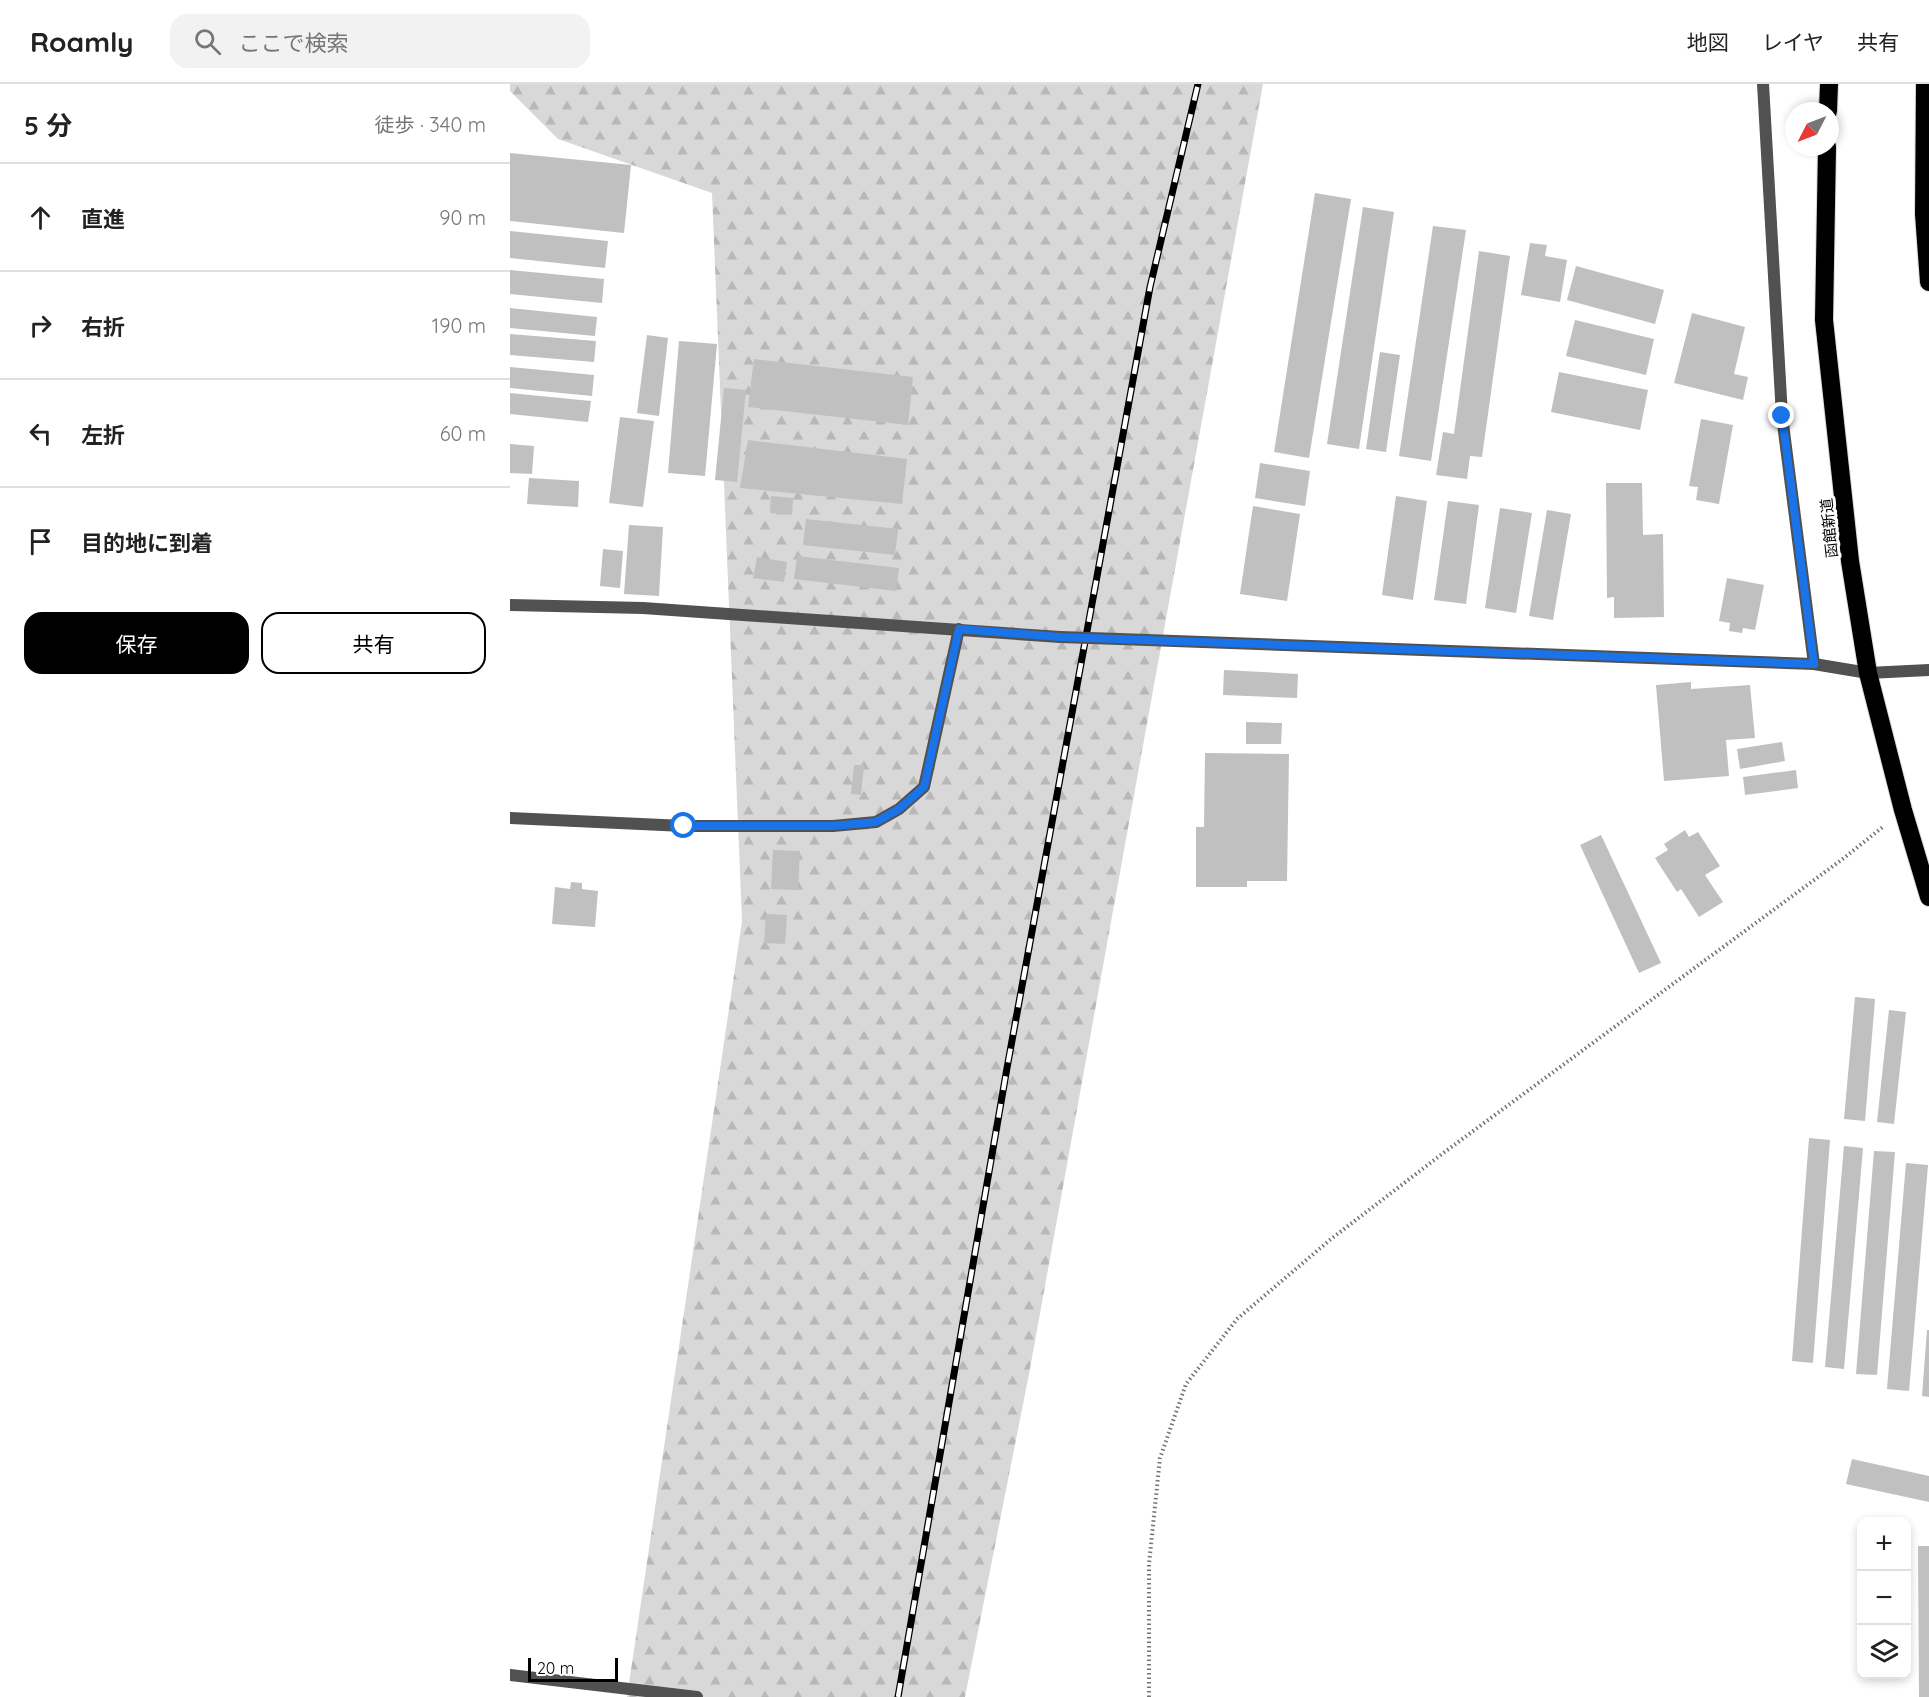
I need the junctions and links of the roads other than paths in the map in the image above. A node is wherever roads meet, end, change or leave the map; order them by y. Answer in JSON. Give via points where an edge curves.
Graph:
{"nodes":[{"id":1,"x":1763,"y":84,"type":"edge"},
{"id":2,"x":1829,"y":84,"type":"edge"},
{"id":3,"x":1925,"y":84,"type":"edge"},
{"id":4,"x":1828,"y":102,"type":"edge"},
{"id":5,"x":1827,"y":156,"type":"edge"},
{"id":6,"x":1929,"y":282,"type":"edge"},
{"id":7,"x":510,"y":605,"type":"edge"},
{"id":8,"x":959,"y":629,"type":"junction"},
{"id":9,"x":1814,"y":664,"type":"junction"},
{"id":10,"x":1929,"y":670,"type":"edge"},
{"id":11,"x":1868,"y":673,"type":"junction"},
{"id":12,"x":510,"y":818,"type":"edge"},
{"id":13,"x":1929,"y":897,"type":"edge"},
{"id":14,"x":510,"y":1676,"type":"edge"},
{"id":15,"x":697,"y":1697,"type":"edge"}],
"edges":[{"from":1,"to":9,"type":"street","via":[[1782,416]]},
{"from":2,"to":4,"type":"highway"},
{"from":3,"to":6,"type":"highway","via":[[1924,214]]},
{"from":5,"to":11,"type":"highway","name":"函館新道","via":[[1824,320],[1850,561]]},
{"from":7,"to":8,"type":"street","via":[[643,608]]},
{"from":8,"to":9,"type":"street","bridge":true,"via":[[1060,637]]},
{"from":8,"to":12,"type":"street","via":[[924,787],[899,809],[876,822],[833,826],[684,826]]},
{"from":9,"to":11,"type":"street"},
{"from":10,"to":11,"type":"street"},
{"from":11,"to":13,"type":"highway","name":"函館新道"},
{"from":14,"to":15,"type":"street"}]}
